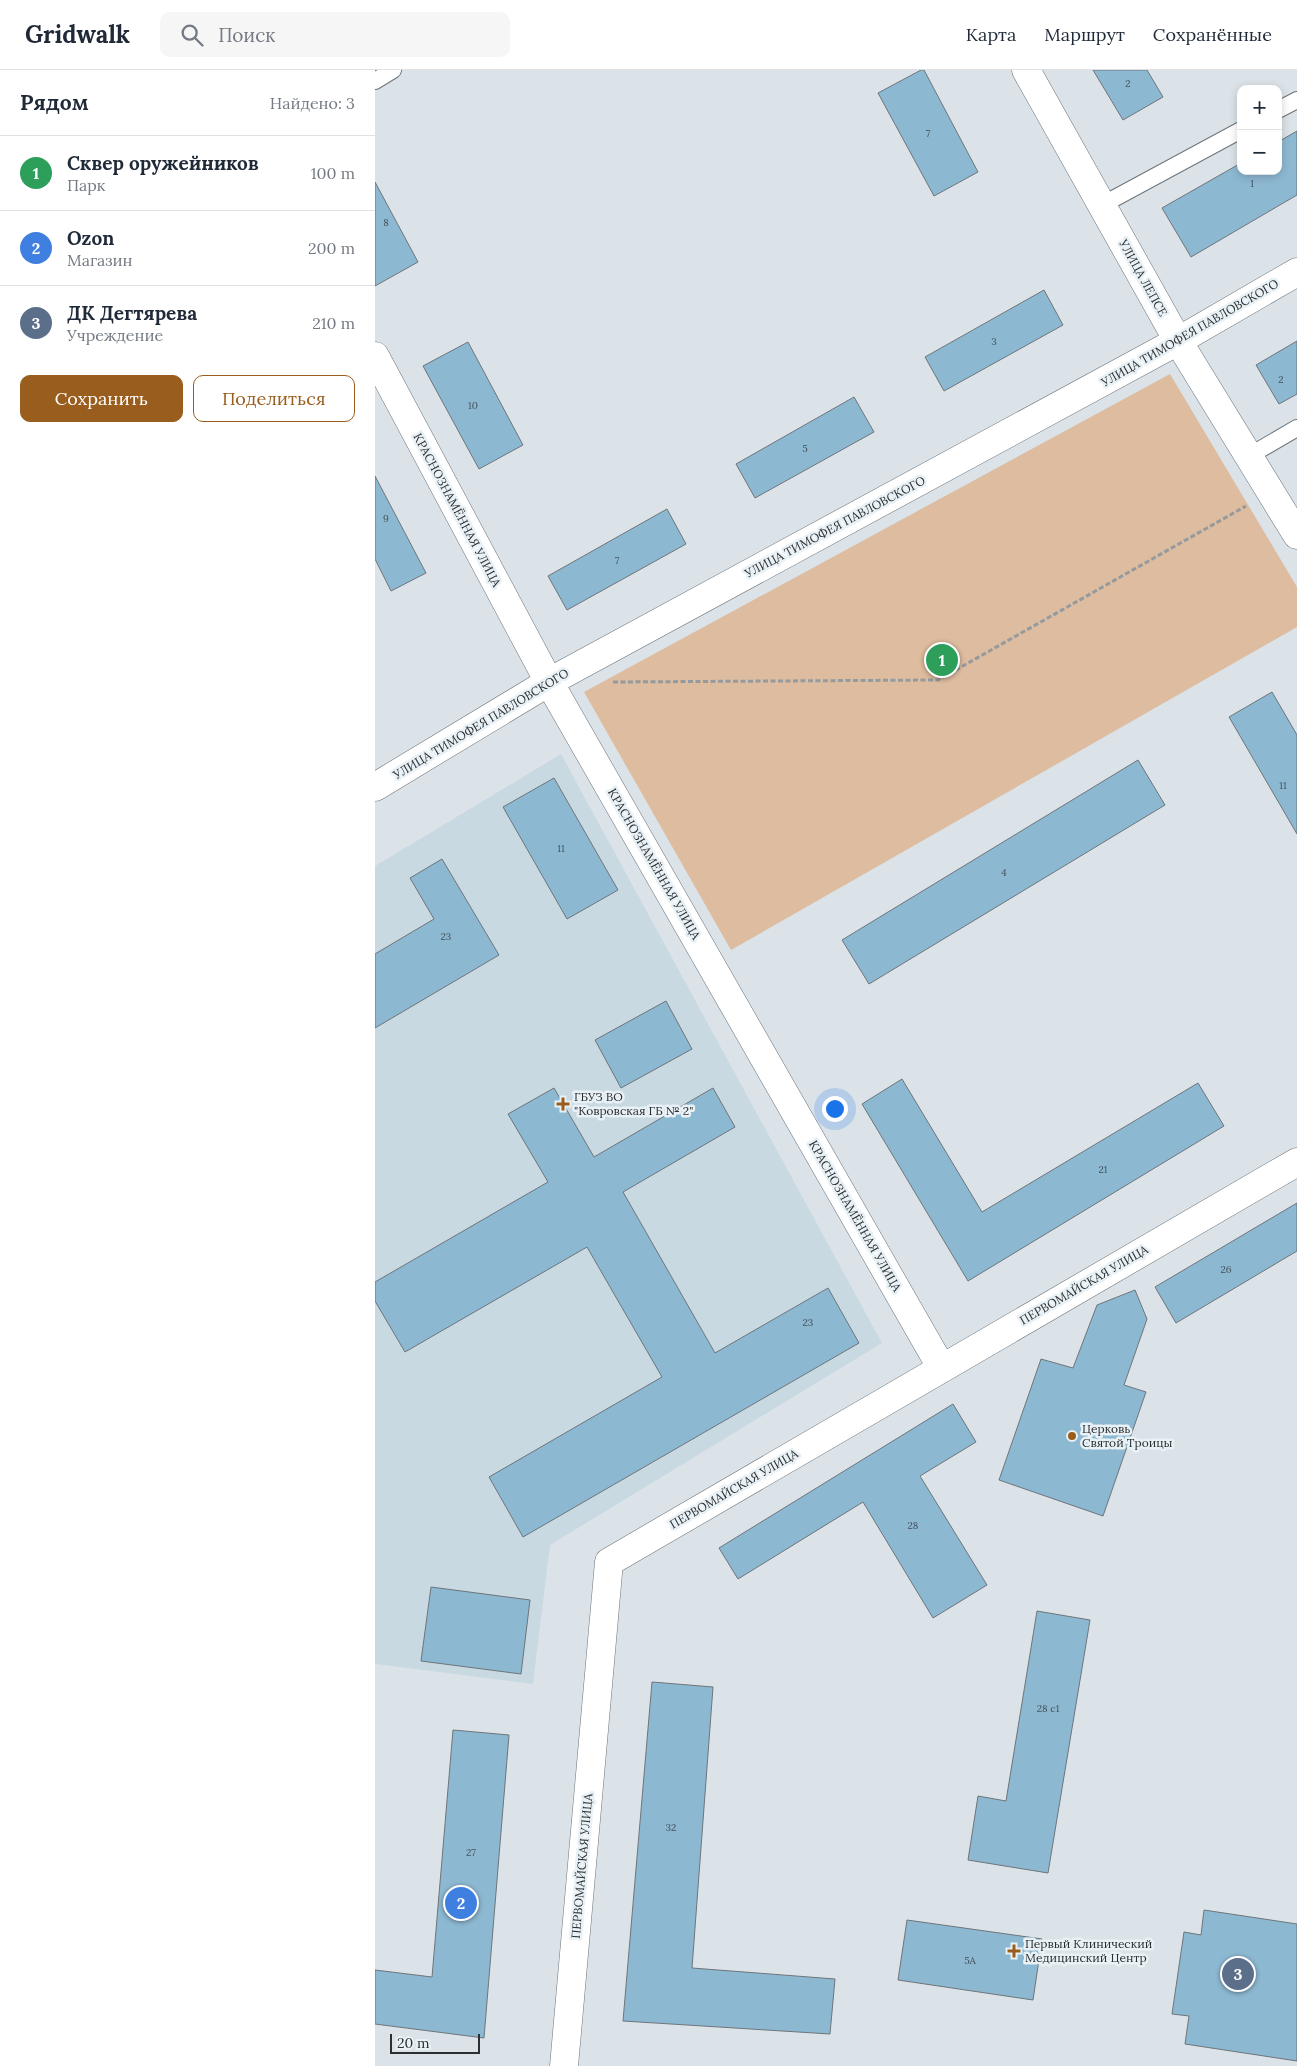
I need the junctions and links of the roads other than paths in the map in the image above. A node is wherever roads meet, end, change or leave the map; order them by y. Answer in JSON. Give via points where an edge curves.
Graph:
{"nodes":[{"id":1,"x":393,"y":70,"type":"edge"},
{"id":2,"x":1026,"y":70,"type":"edge"},
{"id":3,"x":375,"y":81,"type":"edge"},
{"id":4,"x":1297,"y":100,"type":"edge"},
{"id":5,"x":1282,"y":108,"type":"edge"},
{"id":6,"x":1237,"y":132,"type":"edge"},
{"id":7,"x":1102,"y":205,"type":"junction"},
{"id":8,"x":1297,"y":272,"type":"edge"},
{"id":9,"x":1178,"y":342,"type":"junction"},
{"id":10,"x":375,"y":356,"type":"edge"},
{"id":11,"x":1297,"y":428,"type":"edge"},
{"id":12,"x":1249,"y":456,"type":"junction"},
{"id":13,"x":1297,"y":534,"type":"edge"},
{"id":14,"x":549,"y":682,"type":"junction"},
{"id":15,"x":375,"y":787,"type":"edge"},
{"id":16,"x":1297,"y":1162,"type":"edge"},
{"id":17,"x":941,"y":1367,"type":"junction"},
{"id":18,"x":564,"y":2066,"type":"edge"}],
"edges":[{"from":1,"to":3,"type":"lane"},
{"from":2,"to":7,"type":"street","name":"УЛИЦА ЛЕПСЕ"},
{"from":4,"to":5,"type":"lane"},
{"from":6,"to":7,"type":"lane"},
{"from":7,"to":9,"type":"street","name":"УЛИЦА ЛЕПСЕ"},
{"from":8,"to":9,"type":"street","name":"УЛИЦА ТИМОФЕЯ ПАВЛОВСКОГО"},
{"from":9,"to":12,"type":"street","name":"УЛИЦА ЛЕПСЕ"},
{"from":9,"to":14,"type":"street","name":"УЛИЦА ТИМОФЕЯ ПАВЛОВСКОГО"},
{"from":10,"to":14,"type":"street","name":"КРАСНОЗНАМЁННАЯ УЛИЦА"},
{"from":11,"to":12,"type":"lane"},
{"from":12,"to":13,"type":"street","name":"УЛИЦА ЛЕПСЕ"},
{"from":14,"to":15,"type":"street","name":"УЛИЦА ТИМОФЕЯ ПАВЛОВСКОГО"},
{"from":14,"to":17,"type":"street","name":"КРАСНОЗНАМЁННАЯ УЛИЦА"},
{"from":16,"to":17,"type":"street","name":"ПЕРВОМАЙСКАЯ УЛИЦА"},
{"from":17,"to":18,"type":"street","name":"ПЕРВОМАЙСКАЯ УЛИЦА","via":[[609,1562]]}]}
